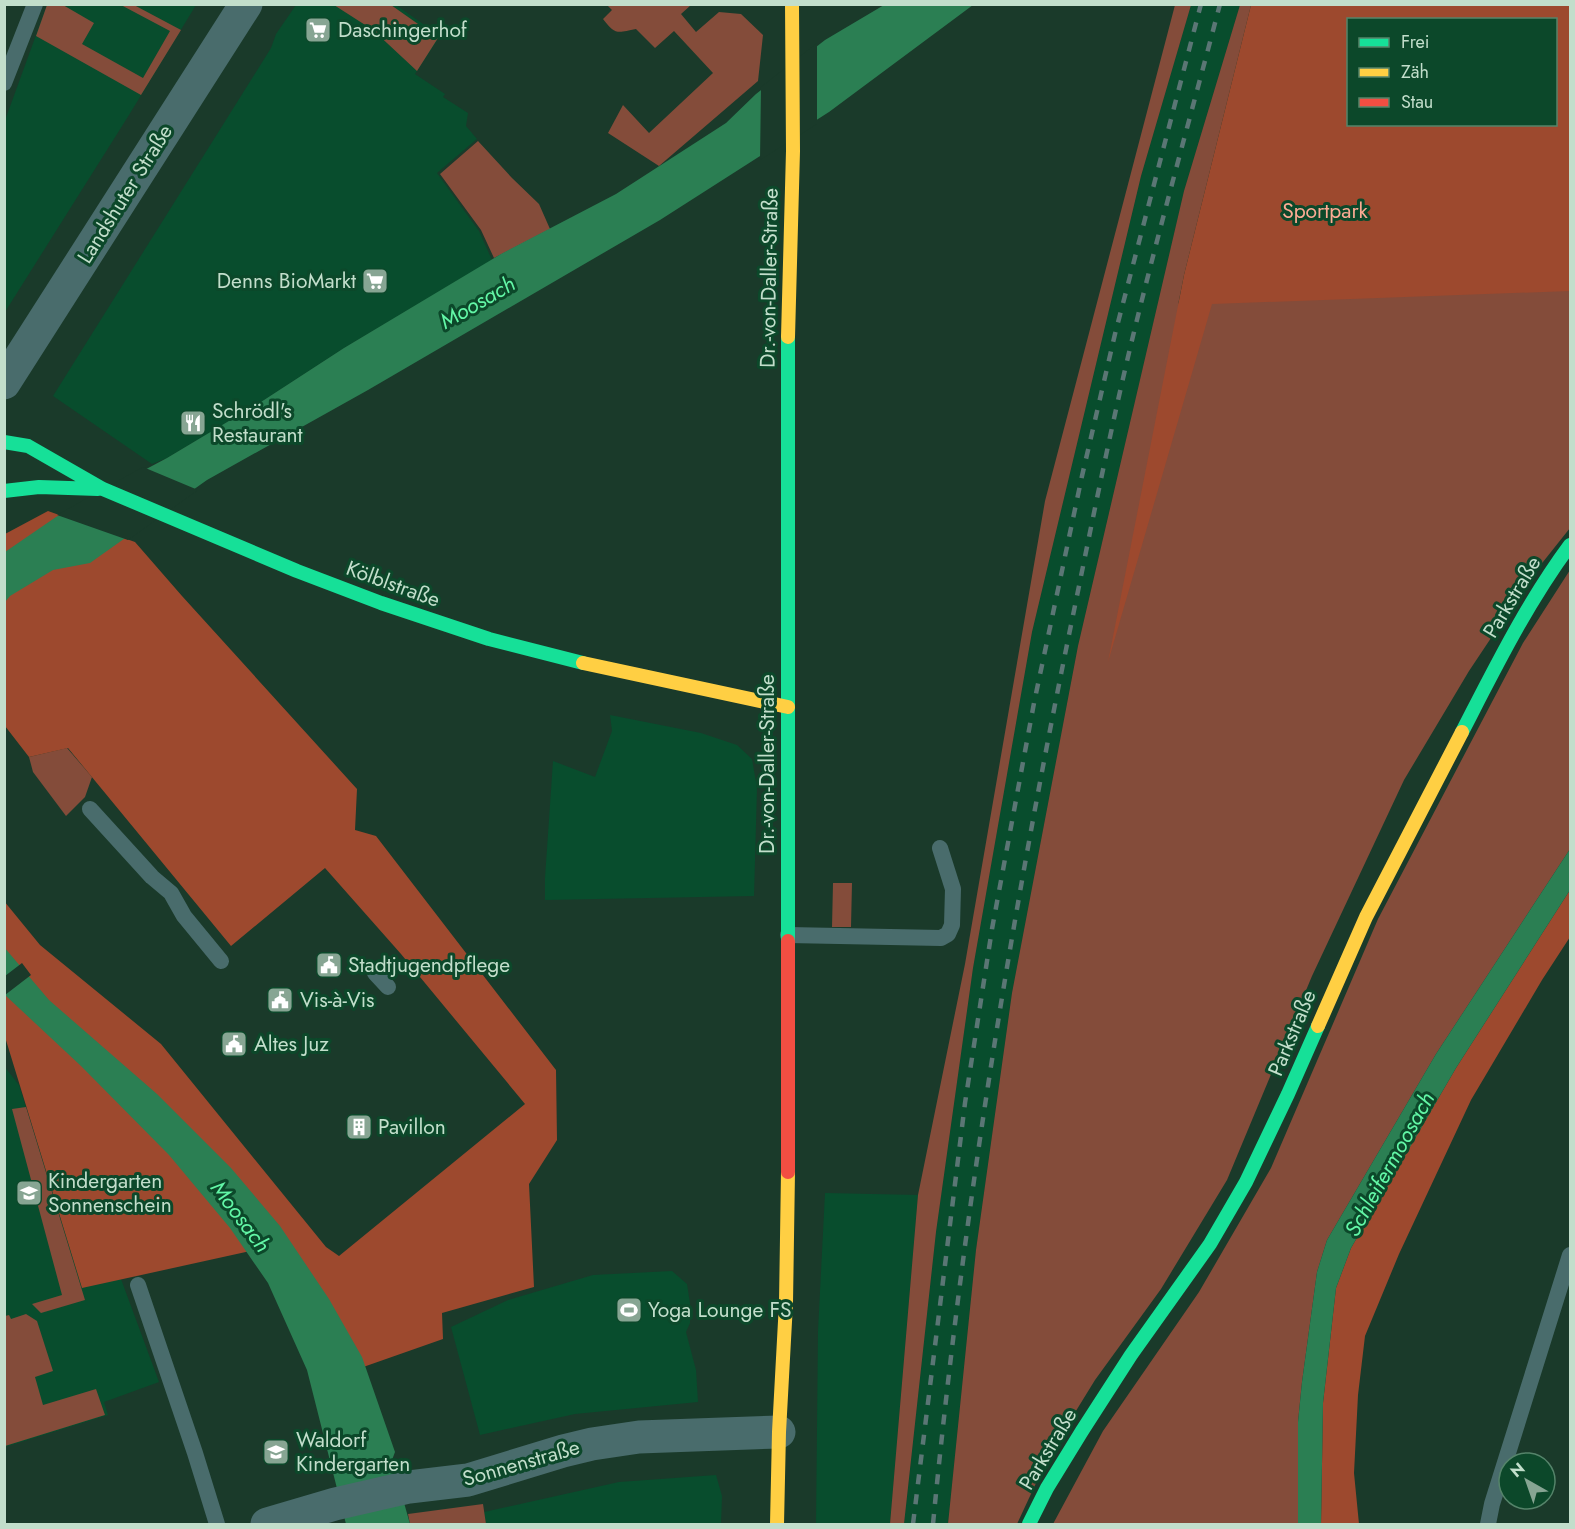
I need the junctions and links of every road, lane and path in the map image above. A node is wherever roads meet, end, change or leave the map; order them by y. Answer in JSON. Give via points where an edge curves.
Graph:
{"nodes":[{"id":1,"x":35,"y":4,"type":"edge"},
{"id":2,"x":246,"y":4,"type":"edge"},
{"id":3,"x":792,"y":4,"type":"edge"},
{"id":4,"x":4,"y":83,"type":"edge"},
{"id":5,"x":4,"y":383,"type":"edge"},
{"id":6,"x":4,"y":442,"type":"edge"},
{"id":7,"x":103,"y":489,"type":"junction"},
{"id":8,"x":4,"y":491,"type":"edge"},
{"id":9,"x":1570,"y":545,"type":"edge"},
{"id":10,"x":788,"y":707,"type":"junction"},
{"id":11,"x":90,"y":809,"type":"dead end"},
{"id":12,"x":940,"y":848,"type":"dead end"},
{"id":13,"x":788,"y":935,"type":"junction"},
{"id":14,"x":220,"y":961,"type":"dead end"},
{"id":15,"x":375,"y":973,"type":"dead end"},
{"id":16,"x":388,"y":987,"type":"dead end"},
{"id":17,"x":1570,"y":1255,"type":"edge"},
{"id":18,"x":138,"y":1285,"type":"dead end"},
{"id":19,"x":778,"y":1432,"type":"junction"},
{"id":20,"x":217,"y":1524,"type":"edge"},
{"id":21,"x":267,"y":1524,"type":"edge"},
{"id":22,"x":777,"y":1524,"type":"edge"},
{"id":23,"x":1029,"y":1524,"type":"edge"},
{"id":24,"x":1488,"y":1524,"type":"edge"}],
"edges":[{"from":1,"to":4,"type":"lane"},
{"from":2,"to":5,"type":"street","name":"Landshuter Straße"},
{"from":3,"to":10,"type":"main road","name":"Dr.-von-Daller-Straße"},
{"from":6,"to":7,"type":"main road","name":"Kölblstraße","via":[[28,446]]},
{"from":7,"to":8,"type":"main road"},
{"from":7,"to":10,"type":"main road","name":"Kölblstraße","via":[[297,571],[489,639],[567,660]]},
{"from":9,"to":23,"type":"main road","name":"Parkstraße","via":[[1511,637],[1366,917],[1246,1182],[1210,1244],[1082,1431]]},
{"from":10,"to":13,"type":"main road","name":"Dr.-von-Daller-Straße"},
{"from":11,"to":14,"type":"lane","via":[[171,893]]},
{"from":12,"to":13,"type":"lane","via":[[953,889],[948,934],[941,938]]},
{"from":13,"to":19,"type":"main road","name":"Dr.-von-Daller-Straße","via":[[786,1292]]},
{"from":15,"to":16,"type":"lane"},
{"from":17,"to":24,"type":"lane"},
{"from":18,"to":20,"type":"lane"},
{"from":19,"to":21,"type":"street","name":"Sonnenstraße","via":[[604,1442],[563,1450],[468,1480],[409,1487]]},
{"from":19,"to":22,"type":"main road","name":"Dr.-von-Daller-Straße"}]}
